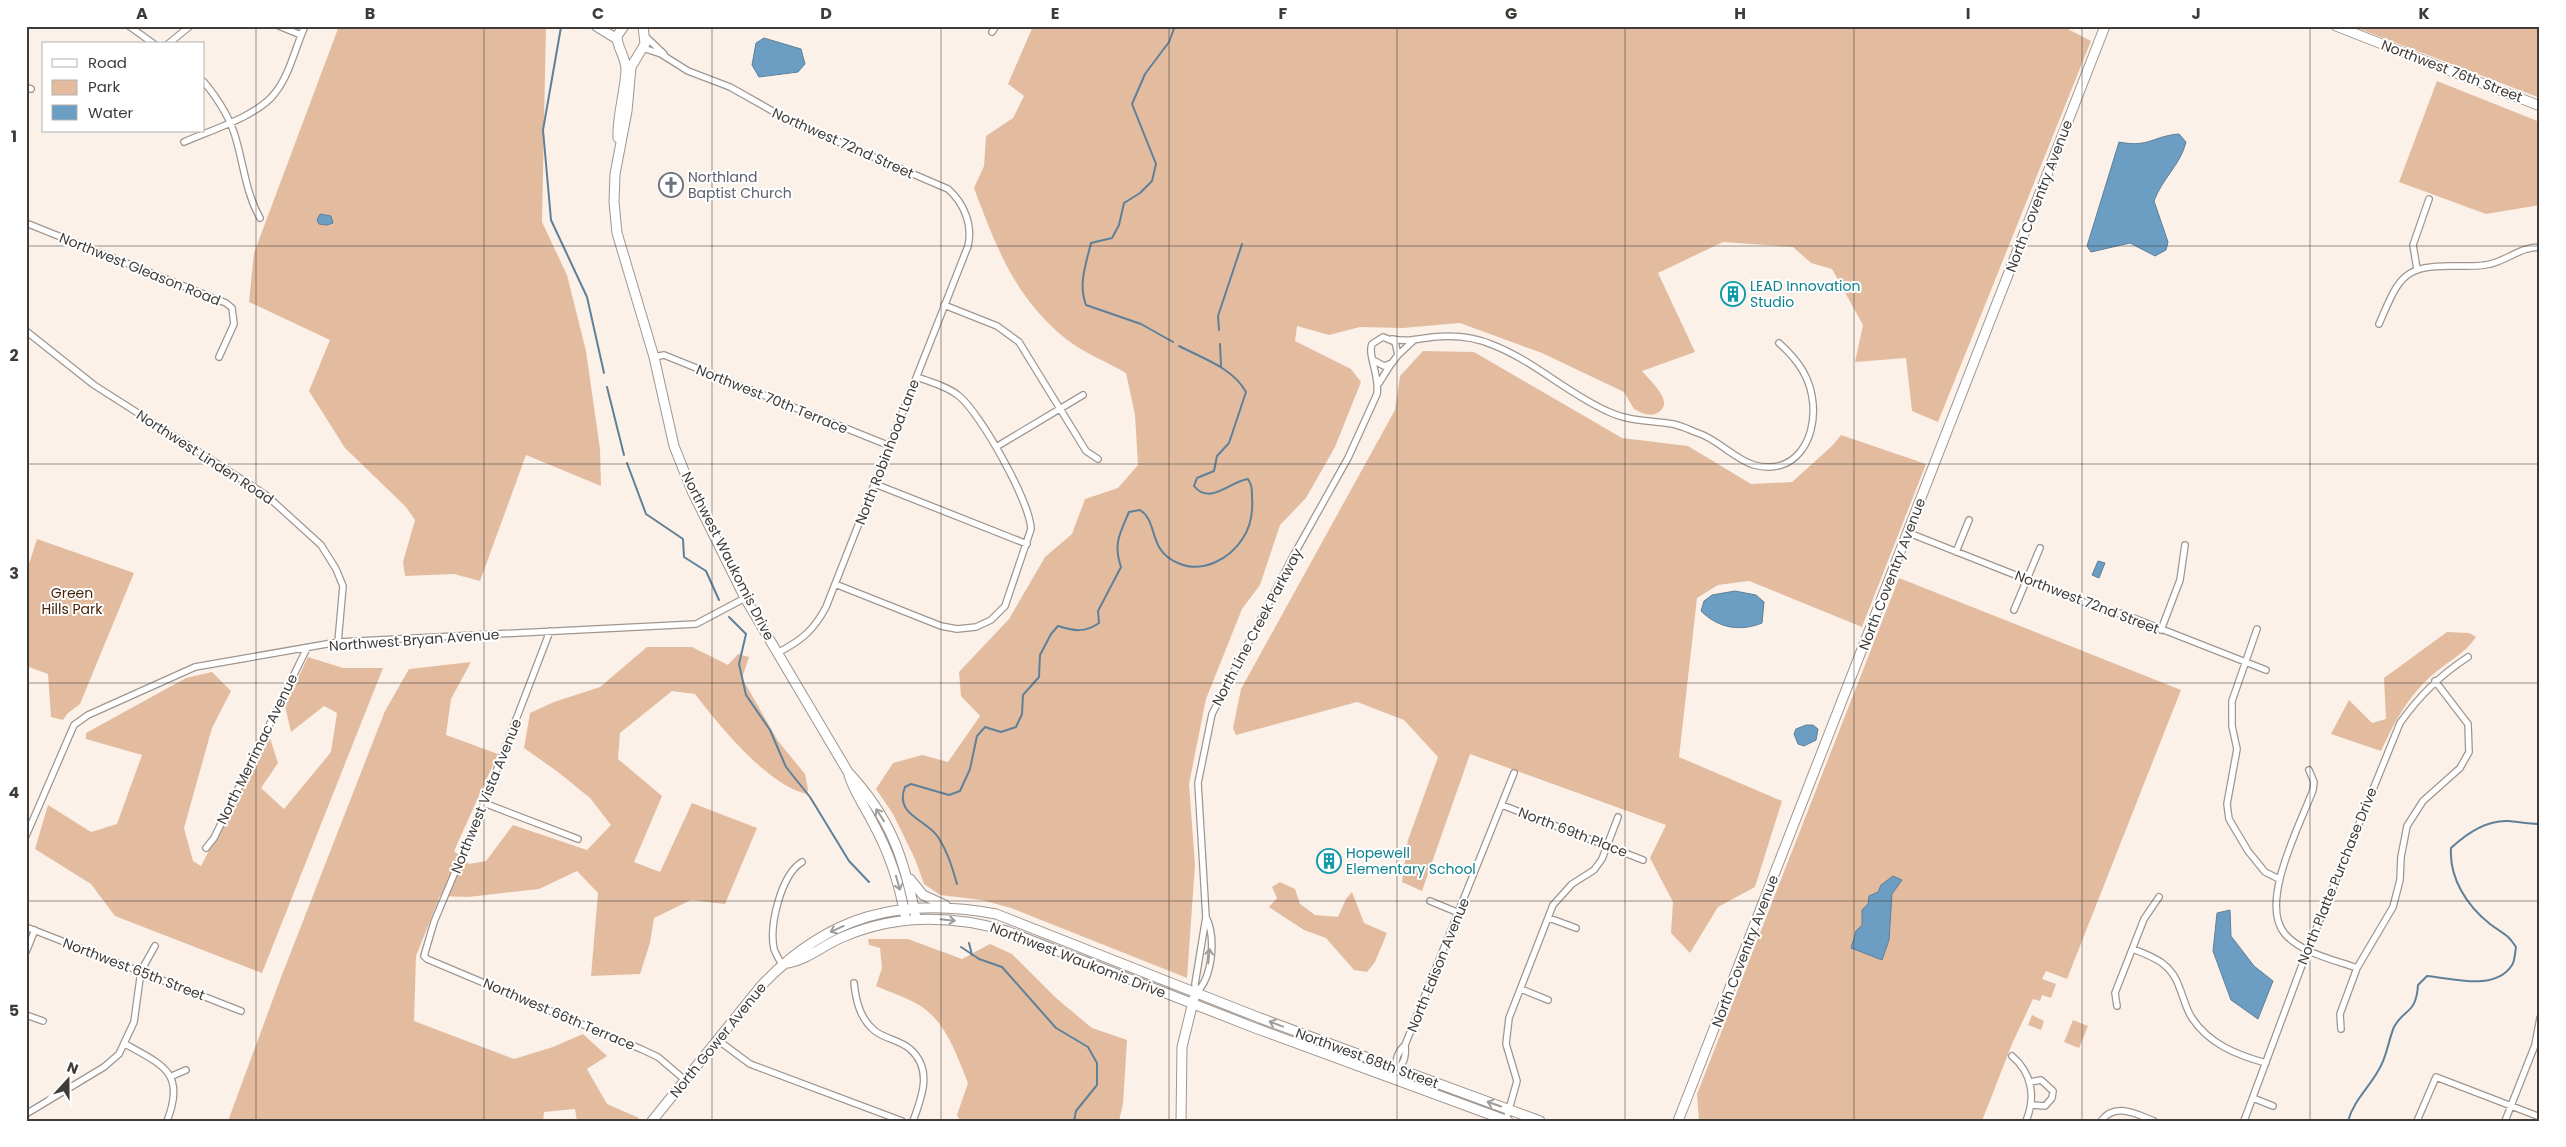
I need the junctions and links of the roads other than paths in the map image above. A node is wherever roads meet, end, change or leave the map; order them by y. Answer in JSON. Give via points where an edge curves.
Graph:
{"nodes":[{"id":1,"x":129,"y":26,"type":"edge"},
{"id":2,"x":190,"y":26,"type":"edge"},
{"id":3,"x":279,"y":26,"type":"edge"},
{"id":4,"x":305,"y":26,"type":"edge"},
{"id":5,"x":596,"y":26,"type":"edge"},
{"id":6,"x":605,"y":26,"type":"edge"},
{"id":7,"x":2105,"y":26,"type":"edge"},
{"id":8,"x":2336,"y":26,"type":"edge"},
{"id":9,"x":623,"y":27,"type":"edge"},
{"id":10,"x":643,"y":30,"type":"edge"},
{"id":11,"x":301,"y":35,"type":"junction"},
{"id":12,"x":617,"y":39,"type":"junction"},
{"id":13,"x":151,"y":42,"type":"edge"},
{"id":14,"x":170,"y":42,"type":"edge"},
{"id":15,"x":621,"y":49,"type":"junction"},
{"id":16,"x":641,"y":50,"type":"junction"},
{"id":17,"x":668,"y":60,"type":"junction"},
{"id":18,"x":205,"y":83,"type":"edge"},
{"id":19,"x":2540,"y":106,"type":"edge"},
{"id":20,"x":229,"y":122,"type":"junction"},
{"id":21,"x":184,"y":142,"type":"dead end"},
{"id":22,"x":619,"y":149,"type":"junction"},
{"id":23,"x":2429,"y":199,"type":"dead end"},
{"id":24,"x":260,"y":218,"type":"dead end"},
{"id":25,"x":26,"y":223,"type":"edge"},
{"id":26,"x":970,"y":232,"type":"joint"},
{"id":27,"x":2540,"y":247,"type":"edge"},
{"id":28,"x":2418,"y":269,"type":"junction"},
{"id":29,"x":944,"y":305,"type":"junction"},
{"id":30,"x":2379,"y":324,"type":"dead end"},
{"id":31,"x":26,"y":330,"type":"edge"},
{"id":32,"x":1392,"y":339,"type":"junction"},
{"id":33,"x":1413,"y":341,"type":"junction"},
{"id":34,"x":1779,"y":343,"type":"dead end"},
{"id":35,"x":1398,"y":355,"type":"junction"},
{"id":36,"x":654,"y":357,"type":"junction"},
{"id":37,"x":219,"y":358,"type":"dead end"},
{"id":38,"x":1373,"y":360,"type":"junction"},
{"id":39,"x":1392,"y":363,"type":"junction"},
{"id":40,"x":916,"y":377,"type":"junction"},
{"id":41,"x":1379,"y":383,"type":"junction"},
{"id":42,"x":1083,"y":396,"type":"dead end"},
{"id":43,"x":1060,"y":409,"type":"junction"},
{"id":44,"x":890,"y":446,"type":"junction"},
{"id":45,"x":996,"y":448,"type":"junction"},
{"id":46,"x":1098,"y":459,"type":"dead end"},
{"id":47,"x":875,"y":484,"type":"junction"},
{"id":48,"x":1969,"y":520,"type":"dead end"},
{"id":49,"x":1909,"y":533,"type":"junction"},
{"id":50,"x":1027,"y":544,"type":"junction"},
{"id":51,"x":2185,"y":545,"type":"dead end"},
{"id":52,"x":2040,"y":548,"type":"dead end"},
{"id":53,"x":1956,"y":552,"type":"junction"},
{"id":54,"x":2027,"y":580,"type":"junction"},
{"id":55,"x":835,"y":584,"type":"junction"},
{"id":56,"x":745,"y":598,"type":"junction"},
{"id":57,"x":2014,"y":610,"type":"dead end"},
{"id":58,"x":2257,"y":629,"type":"dead end"},
{"id":59,"x":2161,"y":630,"type":"junction"},
{"id":60,"x":550,"y":632,"type":"junction"},
{"id":61,"x":338,"y":642,"type":"junction"},
{"id":62,"x":307,"y":648,"type":"junction"},
{"id":63,"x":777,"y":653,"type":"junction"},
{"id":64,"x":2468,"y":657,"type":"dead end"},
{"id":65,"x":2245,"y":662,"type":"junction"},
{"id":66,"x":2266,"y":670,"type":"dead end"},
{"id":67,"x":2435,"y":681,"type":"junction"},
{"id":68,"x":2310,"y":770,"type":"dead end"},
{"id":69,"x":848,"y":772,"type":"junction"},
{"id":70,"x":1514,"y":773,"type":"dead end"},
{"id":71,"x":484,"y":802,"type":"junction"},
{"id":72,"x":1502,"y":805,"type":"junction"},
{"id":73,"x":1618,"y":818,"type":"dead end"},
{"id":74,"x":26,"y":836,"type":"edge"},
{"id":75,"x":578,"y":839,"type":"dead end"},
{"id":76,"x":1608,"y":846,"type":"junction"},
{"id":77,"x":206,"y":848,"type":"dead end"},
{"id":78,"x":1643,"y":860,"type":"dead end"},
{"id":79,"x":802,"y":862,"type":"dead end"},
{"id":80,"x":908,"y":875,"type":"junction"},
{"id":81,"x":2279,"y":879,"type":"junction"},
{"id":82,"x":2159,"y":897,"type":"dead end"},
{"id":83,"x":1430,"y":901,"type":"dead end"},
{"id":84,"x":914,"y":907,"type":"junction"},
{"id":85,"x":950,"y":907,"type":"junction"},
{"id":86,"x":904,"y":909,"type":"junction"},
{"id":87,"x":1459,"y":912,"type":"junction"},
{"id":88,"x":996,"y":914,"type":"joint"},
{"id":89,"x":1206,"y":917,"type":"junction"},
{"id":90,"x":916,"y":918,"type":"junction"},
{"id":91,"x":1549,"y":918,"type":"junction"},
{"id":92,"x":906,"y":920,"type":"junction"},
{"id":93,"x":26,"y":927,"type":"edge"},
{"id":94,"x":1576,"y":928,"type":"dead end"},
{"id":95,"x":35,"y":930,"type":"junction"},
{"id":96,"x":155,"y":946,"type":"dead end"},
{"id":97,"x":2133,"y":949,"type":"junction"},
{"id":98,"x":2308,"y":950,"type":"junction"},
{"id":99,"x":26,"y":952,"type":"edge"},
{"id":100,"x":427,"y":959,"type":"joint"},
{"id":101,"x":786,"y":965,"type":"junction"},
{"id":102,"x":2357,"y":968,"type":"junction"},
{"id":103,"x":141,"y":972,"type":"junction"},
{"id":104,"x":854,"y":982,"type":"dead end"},
{"id":105,"x":1521,"y":989,"type":"junction"},
{"id":106,"x":1196,"y":993,"type":"junction"},
{"id":107,"x":1548,"y":1000,"type":"dead end"},
{"id":108,"x":1192,"y":1003,"type":"junction"},
{"id":109,"x":2117,"y":1006,"type":"dead end"},
{"id":110,"x":241,"y":1011,"type":"dead end"},
{"id":111,"x":26,"y":1014,"type":"edge"},
{"id":112,"x":1260,"y":1018,"type":"junction"},
{"id":113,"x":2540,"y":1018,"type":"edge"},
{"id":114,"x":43,"y":1021,"type":"dead end"},
{"id":115,"x":1255,"y":1028,"type":"junction"},
{"id":116,"x":2341,"y":1029,"type":"dead end"},
{"id":117,"x":719,"y":1041,"type":"junction"},
{"id":118,"x":125,"y":1044,"type":"junction"},
{"id":119,"x":2012,"y":1056,"type":"dead end"},
{"id":120,"x":2266,"y":1063,"type":"junction"},
{"id":121,"x":186,"y":1070,"type":"dead end"},
{"id":122,"x":1396,"y":1070,"type":"junction"},
{"id":123,"x":172,"y":1076,"type":"junction"},
{"id":124,"x":685,"y":1080,"type":"junction"},
{"id":125,"x":1393,"y":1080,"type":"junction"},
{"id":126,"x":2030,"y":1082,"type":"junction"},
{"id":127,"x":2253,"y":1098,"type":"junction"},
{"id":128,"x":2031,"y":1105,"type":"junction"},
{"id":129,"x":2273,"y":1106,"type":"dead end"},
{"id":130,"x":2511,"y":1106,"type":"junction"},
{"id":131,"x":1510,"y":1110,"type":"junction"},
{"id":132,"x":26,"y":1114,"type":"edge"},
{"id":133,"x":2540,"y":1117,"type":"edge"},
{"id":134,"x":1507,"y":1120,"type":"edge"},
{"id":135,"x":167,"y":1121,"type":"edge"},
{"id":136,"x":652,"y":1121,"type":"edge"},
{"id":137,"x":902,"y":1121,"type":"edge"},
{"id":138,"x":913,"y":1121,"type":"edge"},
{"id":139,"x":1181,"y":1121,"type":"edge"},
{"id":140,"x":1540,"y":1121,"type":"edge"},
{"id":141,"x":1678,"y":1121,"type":"edge"},
{"id":142,"x":2026,"y":1121,"type":"edge"},
{"id":143,"x":2101,"y":1121,"type":"edge"},
{"id":144,"x":2154,"y":1121,"type":"edge"},
{"id":145,"x":2244,"y":1121,"type":"edge"},
{"id":146,"x":2417,"y":1121,"type":"edge"},
{"id":147,"x":2505,"y":1121,"type":"edge"}],
"edges":[{"from":1,"to":13,"type":"street"},
{"from":2,"to":14,"type":"street"},
{"from":3,"to":11,"type":"street"},
{"from":4,"to":11,"type":"street"},
{"from":5,"to":12,"type":"main road"},
{"from":6,"to":9,"type":"main road"},
{"from":7,"to":49,"type":"main road","name":"North Coventry Avenue","via":[[1943,438]]},
{"from":8,"to":19,"type":"main road","name":"Northwest 76th Street"},
{"from":9,"to":12,"type":"main road"},
{"from":10,"to":16,"type":"main road","name":"Northwest Waukomis Drive"},
{"from":10,"to":17,"type":"street","name":"Northwest 72nd Street"},
{"from":11,"to":20,"type":"street","via":[[275,93],[264,105]]},
{"from":12,"to":15,"type":"main road","name":"Northwest Waukomis Drive"},
{"from":15,"to":16,"type":"main road","via":[[630,53]]},
{"from":15,"to":22,"type":"main road","name":"Northwest Waukomis Drive","via":[[626,71],[617,135]]},
{"from":16,"to":17,"type":"street","name":"Northwest 72nd Street","via":[[661,54]]},
{"from":16,"to":22,"type":"main road","name":"Northwest Waukomis Drive","via":[[631,67]]},
{"from":17,"to":26,"type":"street","name":"Northwest 72nd Street","via":[[730,87],[792,122],[948,189],[965,212]]},
{"from":18,"to":20,"type":"street","via":[[220,101]]},
{"from":20,"to":21,"type":"street"},
{"from":20,"to":24,"type":"street","via":[[236,138],[251,202]]},
{"from":22,"to":36,"type":"main road","name":"Northwest Waukomis Drive","via":[[614,202],[617,233]]},
{"from":23,"to":28,"type":"street","via":[[2413,245]]},
{"from":25,"to":37,"type":"street","name":"Northwest Gleason Road","via":[[226,303],[232,308],[234,324]]},
{"from":26,"to":29,"type":"street","name":"North Robinhood Lane","via":[[968,246]]},
{"from":27,"to":28,"type":"street","via":[[2531,247],[2491,264]]},
{"from":28,"to":30,"type":"street","via":[[2398,283]]},
{"from":29,"to":40,"type":"street","name":"North Robinhood Lane"},
{"from":29,"to":43,"type":"street","via":[[997,326],[1013,336],[1028,354]]},
{"from":31,"to":61,"type":"street","name":"Northwest Linden Road","via":[[94,384],[266,495],[321,545],[343,586]]},
{"from":32,"to":33,"type":"street"},
{"from":32,"to":35,"type":"street"},
{"from":32,"to":38,"type":"street","via":[[1383,337],[1375,340],[1370,348]]},
{"from":33,"to":34,"type":"street","via":[[1447,336],[1492,344],[1620,417],[1675,424],[1703,435],[1740,459],[1771,467],[1803,450],[1814,426],[1808,380],[1802,366]]},
{"from":33,"to":35,"type":"street","name":"North Line Creek Parkway"},
{"from":35,"to":39,"type":"street","name":"North Line Creek Parkway"},
{"from":36,"to":44,"type":"street","name":"Northwest 70th Terrace","via":[[664,356]]},
{"from":36,"to":56,"type":"main road","name":"Northwest Waukomis Drive","via":[[674,446],[692,491]]},
{"from":38,"to":39,"type":"street","via":[[1384,366]]},
{"from":38,"to":41,"type":"street"},
{"from":39,"to":41,"type":"street","name":"North Line Creek Parkway"},
{"from":40,"to":44,"type":"street","name":"North Robinhood Lane"},
{"from":40,"to":45,"type":"street","via":[[958,395]]},
{"from":41,"to":89,"type":"street","name":"North Line Creek Parkway","via":[[1348,458],[1212,714],[1198,783]]},
{"from":42,"to":43,"type":"street"},
{"from":43,"to":45,"type":"street"},
{"from":43,"to":46,"type":"street","via":[[1086,451]]},
{"from":44,"to":47,"type":"street","name":"North Robinhood Lane"},
{"from":45,"to":50,"type":"street","via":[[1031,517]]},
{"from":47,"to":50,"type":"street"},
{"from":47,"to":55,"type":"street","name":"North Robinhood Lane"},
{"from":48,"to":53,"type":"street"},
{"from":49,"to":53,"type":"street","name":"Northwest 72nd Street"},
{"from":49,"to":141,"type":"main road","name":"North Coventry Avenue"},
{"from":50,"to":55,"type":"street","via":[[1005,606],[984,624],[962,629],[941,626]]},
{"from":51,"to":59,"type":"street","via":[[2180,580]]},
{"from":52,"to":54,"type":"street"},
{"from":53,"to":54,"type":"street","name":"Northwest 72nd Street"},
{"from":54,"to":57,"type":"street"},
{"from":54,"to":59,"type":"street","name":"Northwest 72nd Street"},
{"from":55,"to":63,"type":"street","name":"North Robinhood Lane","via":[[816,627]]},
{"from":56,"to":60,"type":"street","name":"Northwest Bryan Avenue","via":[[696,624]]},
{"from":56,"to":63,"type":"main road","name":"Northwest Waukomis Drive"},
{"from":58,"to":65,"type":"street"},
{"from":59,"to":65,"type":"street","name":"Northwest 72nd Street"},
{"from":60,"to":61,"type":"street","name":"Northwest Bryan Avenue"},
{"from":60,"to":71,"type":"street","name":"Northwest Vista Avenue"},
{"from":61,"to":62,"type":"street","name":"Northwest Bryan Avenue"},
{"from":62,"to":74,"type":"street","name":"Northwest Bryan Avenue","via":[[195,667],[88,715],[74,725]]},
{"from":62,"to":77,"type":"street","name":"North Merrimac Avenue","via":[[214,838]]},
{"from":63,"to":69,"type":"main road","name":"Northwest Waukomis Drive"},
{"from":64,"to":67,"type":"street","name":"North Platte Purchase Drive"},
{"from":65,"to":66,"type":"street","name":"Northwest 72nd Street"},
{"from":65,"to":81,"type":"street","via":[[2232,701],[2232,726],[2237,749],[2226,804],[2230,819],[2248,851],[2265,872]]},
{"from":67,"to":98,"type":"street","name":"North Platte Purchase Drive","via":[[2417,699],[2393,737]]},
{"from":67,"to":102,"type":"street","via":[[2468,724],[2468,752],[2460,768],[2423,800],[2407,826],[2393,907]]},
{"from":68,"to":81,"type":"street","via":[[2313,790]]},
{"from":80,"to":69,"type":"main road","name":"Northwest Waukomis Drive","one_way":true,"via":[[890,829],[861,785]]},
{"from":69,"to":86,"type":"main road","name":"Northwest Waukomis Drive","one_way":true,"via":[[853,788],[886,848]]},
{"from":70,"to":72,"type":"street","name":"North Edison Avenue"},
{"from":71,"to":75,"type":"street"},
{"from":71,"to":100,"type":"street","name":"Northwest Vista Avenue","via":[[426,943],[424,952]]},
{"from":72,"to":76,"type":"street","name":"North 69th Place"},
{"from":72,"to":87,"type":"street","name":"North Edison Avenue"},
{"from":73,"to":76,"type":"street"},
{"from":76,"to":78,"type":"street","name":"North 69th Place"},
{"from":76,"to":91,"type":"street","via":[[1594,870],[1561,894]]},
{"from":79,"to":101,"type":"street","via":[[790,870],[779,901],[774,930],[774,949]]},
{"from":80,"to":84,"type":"main road","name":"Northwest Waukomis Drive"},
{"from":80,"to":85,"type":"main road","via":[[924,895]]},
{"from":81,"to":98,"type":"street","via":[[2276,910],[2281,927],[2294,943]]},
{"from":82,"to":97,"type":"street","via":[[2144,919]]},
{"from":83,"to":87,"type":"street"},
{"from":84,"to":85,"type":"main road","name":"North Gower Avenue"},
{"from":84,"to":86,"type":"main road","name":"North Gower Avenue"},
{"from":84,"to":90,"type":"main road","name":"Northwest Waukomis Drive"},
{"from":85,"to":88,"type":"main road","name":"North Gower Avenue"},
{"from":86,"to":92,"type":"main road","name":"Northwest Waukomis Drive"},
{"from":86,"to":101,"type":"main road","name":"North Gower Avenue","one_way":true,"via":[[840,927],[796,952]]},
{"from":87,"to":122,"type":"street","name":"North Edison Avenue","via":[[1406,1045],[1402,1066]]},
{"from":88,"to":106,"type":"main road","name":"Northwest Waukomis Drive"},
{"from":89,"to":106,"type":"street","name":"North Line Creek Parkway"},
{"from":106,"to":89,"type":"street","name":"North Line Creek Parkway","one_way":true,"via":[[1202,987],[1209,963],[1210,927]]},
{"from":90,"to":92,"type":"main road","name":"North Gower Avenue"},
{"from":90,"to":108,"type":"main road","name":"Northwest Waukomis Drive","one_way":true,"via":[[980,923],[1007,931]]},
{"from":91,"to":94,"type":"street"},
{"from":91,"to":105,"type":"street"},
{"from":92,"to":101,"type":"main road","name":"North Gower Avenue","via":[[845,936],[802,960]]},
{"from":93,"to":95,"type":"street","name":"Northwest 65th Street"},
{"from":95,"to":99,"type":"street"},
{"from":95,"to":103,"type":"street","name":"Northwest 65th Street"},
{"from":96,"to":103,"type":"street"},
{"from":97,"to":109,"type":"street","via":[[2115,993]]},
{"from":97,"to":120,"type":"street","via":[[2158,958],[2168,966],[2190,1016],[2211,1039],[2230,1051]]},
{"from":98,"to":102,"type":"street"},
{"from":98,"to":120,"type":"street","name":"North Platte Purchase Drive"},
{"from":100,"to":124,"type":"street","name":"Northwest 66th Terrace","via":[[641,1049],[658,1057]]},
{"from":101,"to":117,"type":"main road","name":"North Gower Avenue","via":[[761,986]]},
{"from":102,"to":116,"type":"street","via":[[2340,1014]]},
{"from":103,"to":110,"type":"street","name":"Northwest 65th Street"},
{"from":103,"to":118,"type":"street","via":[[134,1022]]},
{"from":104,"to":138,"type":"street","via":[[861,1015],[875,1031],[910,1049],[922,1064],[925,1077]]},
{"from":105,"to":107,"type":"street"},
{"from":105,"to":131,"type":"street","via":[[1506,1032],[1506,1044],[1517,1081]]},
{"from":106,"to":108,"type":"main road"},
{"from":106,"to":112,"type":"main road","name":"Northwest 68th Street"},
{"from":108,"to":115,"type":"main road","name":"Northwest 68th Street"},
{"from":108,"to":139,"type":"main road","via":[[1182,1047]]},
{"from":111,"to":114,"type":"street"},
{"from":112,"to":115,"type":"main road"},
{"from":122,"to":112,"type":"main road","name":"Northwest 68th Street","one_way":true},
{"from":113,"to":130,"type":"street","via":[[2535,1045]]},
{"from":115,"to":125,"type":"main road","name":"Northwest 68th Street"},
{"from":117,"to":124,"type":"main road","name":"North Gower Avenue"},
{"from":117,"to":137,"type":"street","via":[[750,1064]]},
{"from":118,"to":123,"type":"street","via":[[160,1063]]},
{"from":118,"to":132,"type":"street","via":[[104,1067]]},
{"from":119,"to":126,"type":"street"},
{"from":120,"to":127,"type":"street","name":"North Platte Purchase Drive"},
{"from":121,"to":123,"type":"street"},
{"from":122,"to":125,"type":"street","name":"North Edison Avenue"},
{"from":131,"to":122,"type":"main road","name":"Northwest 68th Street","one_way":true},
{"from":123,"to":135,"type":"street","via":[[174,1104]]},
{"from":124,"to":136,"type":"main road","name":"North Gower Avenue"},
{"from":125,"to":134,"type":"main road","name":"Northwest 68th Street"},
{"from":126,"to":128,"type":"street"},
{"from":126,"to":128,"type":"street","via":[[2041,1080],[2053,1091],[2045,1106]]},
{"from":127,"to":129,"type":"street"},
{"from":127,"to":145,"type":"street","name":"North Platte Purchase Drive"},
{"from":128,"to":142,"type":"street"},
{"from":130,"to":133,"type":"street"},
{"from":130,"to":146,"type":"street","via":[[2436,1077]]},
{"from":130,"to":147,"type":"street"},
{"from":131,"to":134,"type":"street"},
{"from":131,"to":140,"type":"main road","name":"Northwest 68th Street"},
{"from":143,"to":144,"type":"street","via":[[2114,1111],[2124,1110]]}]}
